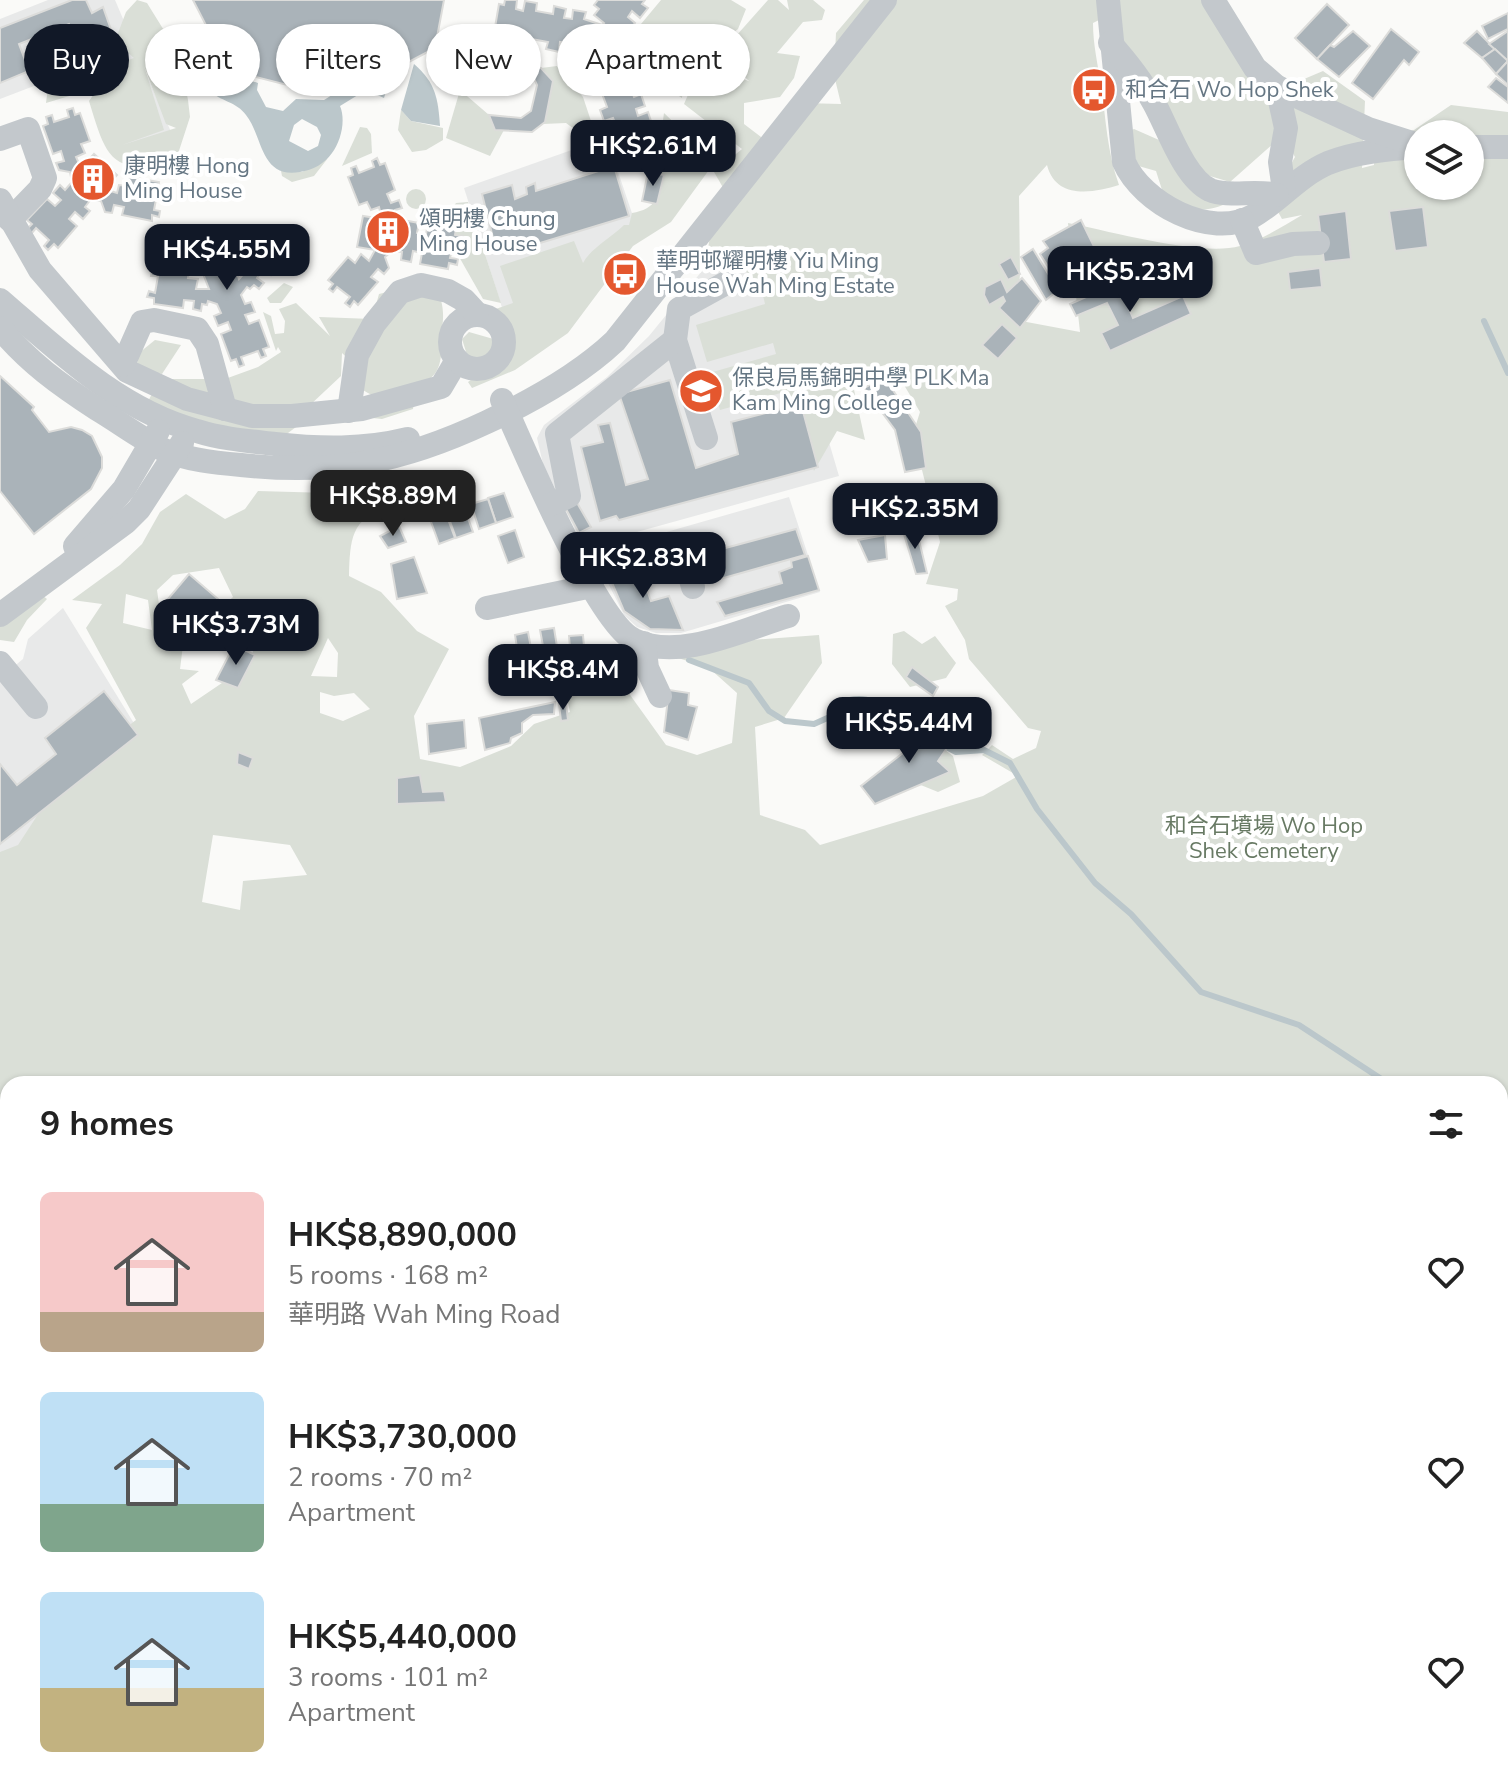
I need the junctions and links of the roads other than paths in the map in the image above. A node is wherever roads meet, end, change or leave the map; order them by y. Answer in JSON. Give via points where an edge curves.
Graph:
{"nodes":[{"id":1,"x":885,"y":0,"type":"edge"},
{"id":2,"x":1213,"y":0,"type":"edge"},
{"id":3,"x":1109,"y":1,"type":"edge"},
{"id":4,"x":1110,"y":43,"type":"junction"},
{"id":5,"x":1277,"y":87,"type":"junction"},
{"id":6,"x":0,"y":139,"type":"edge"},
{"id":7,"x":1404,"y":141,"type":"edge"},
{"id":8,"x":1484,"y":147,"type":"edge"},
{"id":9,"x":1508,"y":147,"type":"edge"},
{"id":10,"x":1404,"y":148,"type":"edge"},
{"id":11,"x":1273,"y":191,"type":"junction"},
{"id":12,"x":5,"y":210,"type":"edge"},
{"id":13,"x":1242,"y":220,"type":"junction"},
{"id":14,"x":1318,"y":243,"type":"dead end"},
{"id":15,"x":728,"y":282,"type":"dead end"},
{"id":16,"x":0,"y":300,"type":"edge"},
{"id":17,"x":477,"y":314,"type":"junction"},
{"id":18,"x":0,"y":328,"type":"edge"},
{"id":19,"x":675,"y":340,"type":"junction"},
{"id":20,"x":457,"y":360,"type":"junction"},
{"id":21,"x":123,"y":365,"type":"junction"},
{"id":22,"x":505,"y":406,"type":"junction"},
{"id":23,"x":225,"y":409,"type":"junction"},
{"id":24,"x":349,"y":411,"type":"junction"},
{"id":25,"x":164,"y":419,"type":"junction"},
{"id":26,"x":191,"y":430,"type":"junction"},
{"id":27,"x":706,"y":438,"type":"dead end"},
{"id":28,"x":152,"y":443,"type":"junction"},
{"id":29,"x":176,"y":453,"type":"junction"},
{"id":30,"x":550,"y":505,"type":"junction"},
{"id":31,"x":588,"y":578,"type":"junction"},
{"id":32,"x":38,"y":587,"type":"junction"},
{"id":33,"x":693,"y":587,"type":"dead end"},
{"id":34,"x":487,"y":608,"type":"dead end"},
{"id":35,"x":0,"y":615,"type":"edge"},
{"id":36,"x":788,"y":616,"type":"dead end"},
{"id":37,"x":644,"y":643,"type":"junction"},
{"id":38,"x":0,"y":663,"type":"edge"},
{"id":39,"x":660,"y":696,"type":"dead end"},
{"id":40,"x":36,"y":707,"type":"dead end"}],
"edges":[{"from":1,"to":22,"type":"street","via":[[676,266],[589,348]]},
{"from":2,"to":5,"type":"street","via":[[1255,68]]},
{"from":3,"to":4,"type":"street"},
{"from":4,"to":11,"type":"street","via":[[1154,103],[1186,166],[1209,190]]},
{"from":4,"to":13,"type":"street","via":[[1124,162],[1137,185],[1182,213]]},
{"from":5,"to":7,"type":"street"},
{"from":5,"to":11,"type":"street","via":[[1286,128]]},
{"from":6,"to":12,"type":"street","via":[[28,129],[45,178],[40,189]]},
{"from":8,"to":9,"type":"street"},
{"from":10,"to":11,"type":"street","via":[[1327,163]]},
{"from":11,"to":13,"type":"street","via":[[1262,209]]},
{"from":12,"to":21,"type":"street","via":[[40,270]]},
{"from":13,"to":14,"type":"street","via":[[1256,253]]},
{"from":15,"to":19,"type":"street","via":[[679,309]]},
{"from":16,"to":25,"type":"street","via":[[86,373]]},
{"from":17,"to":20,"type":"street","via":[[462,319],[451,334]]},
{"from":17,"to":20,"type":"street","via":[[502,330],[501,355],[480,369]]},
{"from":17,"to":24,"type":"street","via":[[448,291],[421,285],[400,292],[357,355]]},
{"from":18,"to":28,"type":"street","via":[[55,383]]},
{"from":19,"to":27,"type":"street"},
{"from":19,"to":30,"type":"street","via":[[557,434],[569,496]]},
{"from":20,"to":24,"type":"street","via":[[441,387]]},
{"from":21,"to":23,"type":"street","via":[[187,399]]},
{"from":21,"to":23,"type":"street","via":[[142,322],[197,329],[207,344]]},
{"from":22,"to":26,"type":"street","via":[[416,437],[354,447],[320,449]]},
{"from":22,"to":29,"type":"street","via":[[405,456],[361,466],[269,468]]},
{"from":22,"to":30,"type":"street"},
{"from":23,"to":24,"type":"street","via":[[252,416]]},
{"from":25,"to":26,"type":"street"},
{"from":25,"to":28,"type":"street"},
{"from":26,"to":29,"type":"street"},
{"from":28,"to":29,"type":"street"},
{"from":28,"to":32,"type":"street","via":[[124,489]]},
{"from":29,"to":32,"type":"street","via":[[126,522]]},
{"from":30,"to":31,"type":"street"},
{"from":31,"to":33,"type":"street","via":[[639,552],[682,548]]},
{"from":31,"to":34,"type":"street"},
{"from":31,"to":37,"type":"street","via":[[616,624],[632,640]]},
{"from":32,"to":35,"type":"street"},
{"from":36,"to":37,"type":"street","via":[[694,644]]},
{"from":37,"to":39,"type":"street","via":[[647,668]]},
{"from":38,"to":40,"type":"street"}]}
